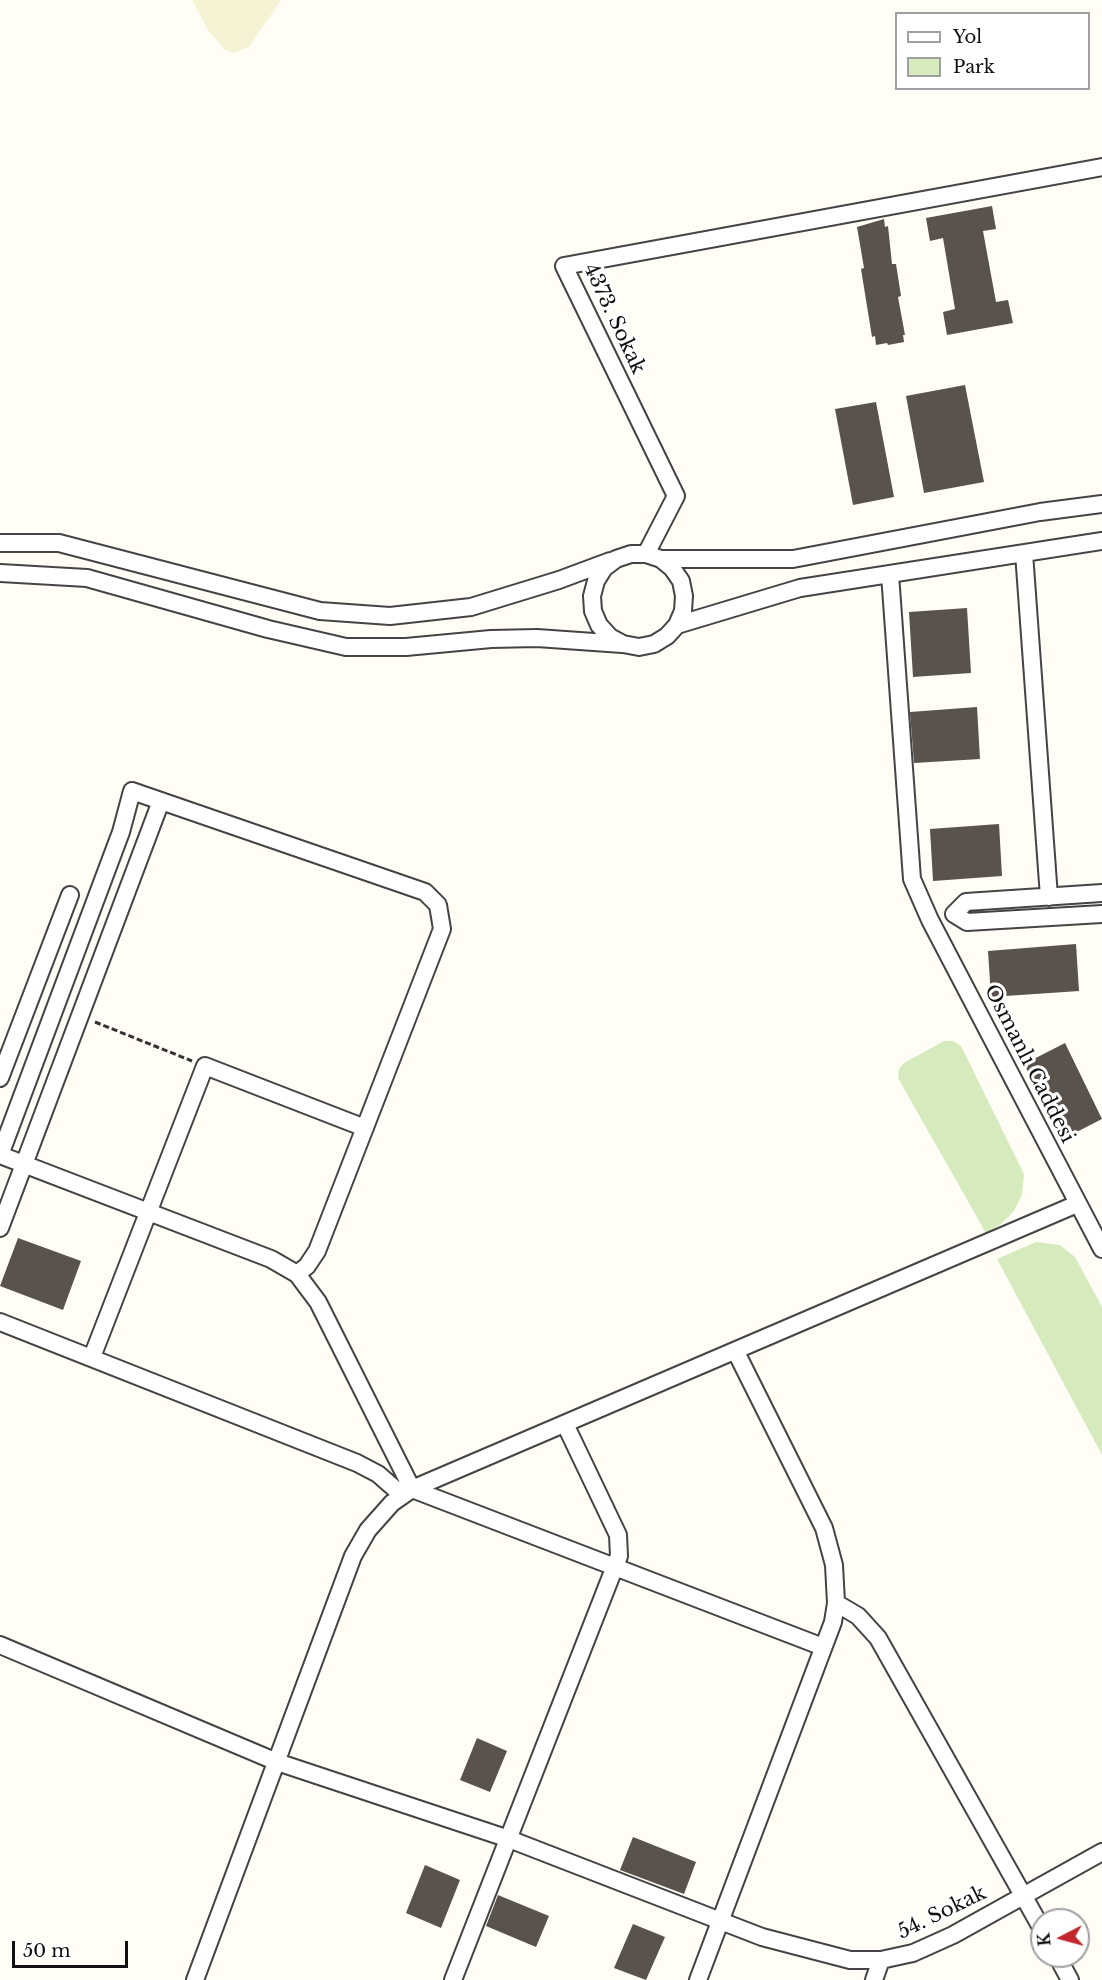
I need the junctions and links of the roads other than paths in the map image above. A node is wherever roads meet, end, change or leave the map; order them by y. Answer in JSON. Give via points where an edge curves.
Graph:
{"nodes":[{"id":1,"x":1102,"y":167,"type":"edge"},
{"id":2,"x":1102,"y":504,"type":"edge"},
{"id":3,"x":1102,"y":541,"type":"edge"},
{"id":4,"x":0,"y":543,"type":"edge"},
{"id":5,"x":1024,"y":553,"type":"junction"},
{"id":6,"x":653,"y":557,"type":"junction"},
{"id":7,"x":616,"y":559,"type":"junction"},
{"id":8,"x":0,"y":573,"type":"edge"},
{"id":9,"x":890,"y":574,"type":"junction"},
{"id":10,"x":677,"y":625,"type":"junction"},
{"id":11,"x":623,"y":644,"type":"junction"},
{"id":12,"x":160,"y":801,"type":"junction"},
{"id":13,"x":1102,"y":893,"type":"edge"},
{"id":14,"x":70,"y":895,"type":"dead end"},
{"id":15,"x":1049,"y":897,"type":"junction"},
{"id":16,"x":954,"y":914,"type":"junction"},
{"id":17,"x":1102,"y":914,"type":"edge"},
{"id":18,"x":930,"y":920,"type":"junction"},
{"id":19,"x":30,"y":1000,"type":"junction"},
{"id":20,"x":55,"y":1008,"type":"junction"},
{"id":21,"x":80,"y":1017,"type":"junction"},
{"id":22,"x":0,"y":1078,"type":"edge"},
{"id":23,"x":365,"y":1128,"type":"junction"},
{"id":24,"x":0,"y":1155,"type":"edge"},
{"id":25,"x":24,"y":1164,"type":"junction"},
{"id":26,"x":1077,"y":1204,"type":"junction"},
{"id":27,"x":149,"y":1212,"type":"junction"},
{"id":28,"x":0,"y":1228,"type":"edge"},
{"id":29,"x":1102,"y":1249,"type":"edge"},
{"id":30,"x":297,"y":1274,"type":"junction"},
{"id":31,"x":0,"y":1322,"type":"edge"},
{"id":32,"x":736,"y":1352,"type":"junction"},
{"id":33,"x":92,"y":1357,"type":"junction"},
{"id":34,"x":565,"y":1424,"type":"junction"},
{"id":35,"x":407,"y":1492,"type":"junction"},
{"id":36,"x":615,"y":1568,"type":"junction"},
{"id":37,"x":836,"y":1603,"type":"junction"},
{"id":38,"x":0,"y":1645,"type":"edge"},
{"id":39,"x":823,"y":1647,"type":"junction"},
{"id":40,"x":277,"y":1762,"type":"junction"},
{"id":41,"x":509,"y":1839,"type":"junction"},
{"id":42,"x":1102,"y":1852,"type":"edge"},
{"id":43,"x":1023,"y":1895,"type":"junction"},
{"id":44,"x":1030,"y":1908,"type":"edge"},
{"id":45,"x":720,"y":1922,"type":"junction"},
{"id":46,"x":881,"y":1960,"type":"junction"},
{"id":47,"x":195,"y":1980,"type":"edge"},
{"id":48,"x":453,"y":1980,"type":"edge"},
{"id":49,"x":698,"y":1980,"type":"edge"},
{"id":50,"x":874,"y":1980,"type":"edge"}],
"edges":[{"from":1,"to":6,"type":"street","name":"4373. Sokak","via":[[564,266],[676,496]]},
{"from":2,"to":6,"type":"street","via":[[793,559]]},
{"from":3,"to":5,"type":"street"},
{"from":4,"to":7,"type":"street","via":[[59,543],[320,611],[390,616],[471,608]]},
{"from":5,"to":9,"type":"street"},
{"from":5,"to":15,"type":"street"},
{"from":6,"to":7,"type":"street","via":[[631,554]]},
{"from":6,"to":10,"type":"street","via":[[672,568],[681,581],[683,611]]},
{"from":7,"to":11,"type":"street","via":[[596,581],[593,611],[599,625]]},
{"from":8,"to":11,"type":"street","via":[[87,578],[346,647],[537,638]]},
{"from":9,"to":10,"type":"street","via":[[800,588]]},
{"from":9,"to":18,"type":"street","name":"Osmanlı Caddesi","via":[[912,879]]},
{"from":10,"to":11,"type":"street","via":[[654,644]]},
{"from":12,"to":20,"type":"street","via":[[132,791],[121,832]]},
{"from":12,"to":21,"type":"street"},
{"from":12,"to":23,"type":"street","via":[[424,892],[434,900],[441,912],[442,929]]},
{"from":13,"to":15,"type":"street"},
{"from":14,"to":19,"type":"street"},
{"from":15,"to":16,"type":"street","via":[[966,902]]},
{"from":16,"to":17,"type":"street","via":[[967,922]]},
{"from":16,"to":18,"type":"street"},
{"from":18,"to":26,"type":"street","name":"Osmanlı Caddesi"},
{"from":19,"to":20,"type":"street"},
{"from":19,"to":22,"type":"street"},
{"from":20,"to":21,"type":"street"},
{"from":20,"to":24,"type":"street"},
{"from":21,"to":25,"type":"street"},
{"from":23,"to":27,"type":"street","via":[[205,1066]]},
{"from":23,"to":30,"type":"street","via":[[317,1251]]},
{"from":24,"to":25,"type":"street"},
{"from":25,"to":27,"type":"street"},
{"from":25,"to":28,"type":"street"},
{"from":26,"to":29,"type":"street","name":"Osmanlı Caddesi"},
{"from":26,"to":32,"type":"street"},
{"from":27,"to":30,"type":"street","via":[[271,1259]]},
{"from":27,"to":33,"type":"street"},
{"from":30,"to":35,"type":"street","via":[[318,1302]]},
{"from":31,"to":33,"type":"street"},
{"from":32,"to":34,"type":"street"},
{"from":32,"to":37,"type":"street","via":[[824,1528],[834,1565]]},
{"from":33,"to":35,"type":"street","via":[[357,1463]]},
{"from":34,"to":35,"type":"street"},
{"from":34,"to":36,"type":"street","via":[[618,1535]]},
{"from":35,"to":36,"type":"street"},
{"from":35,"to":40,"type":"street","via":[[375,1520],[353,1556]]},
{"from":36,"to":39,"type":"street"},
{"from":36,"to":41,"type":"street"},
{"from":37,"to":39,"type":"street"},
{"from":37,"to":43,"type":"street","via":[[858,1616],[878,1638]]},
{"from":38,"to":40,"type":"street","name":"54. Sokak"},
{"from":39,"to":45,"type":"street"},
{"from":40,"to":41,"type":"street","name":"54. Sokak"},
{"from":40,"to":47,"type":"street"},
{"from":41,"to":45,"type":"street","name":"54. Sokak"},
{"from":41,"to":48,"type":"street"},
{"from":42,"to":43,"type":"street","name":"54. Sokak"},
{"from":43,"to":44,"type":"street"},
{"from":43,"to":46,"type":"street","name":"54. Sokak","via":[[932,1945]]},
{"from":45,"to":46,"type":"street","name":"54. Sokak","via":[[850,1960]]},
{"from":45,"to":49,"type":"street"},
{"from":46,"to":50,"type":"street"}]}
